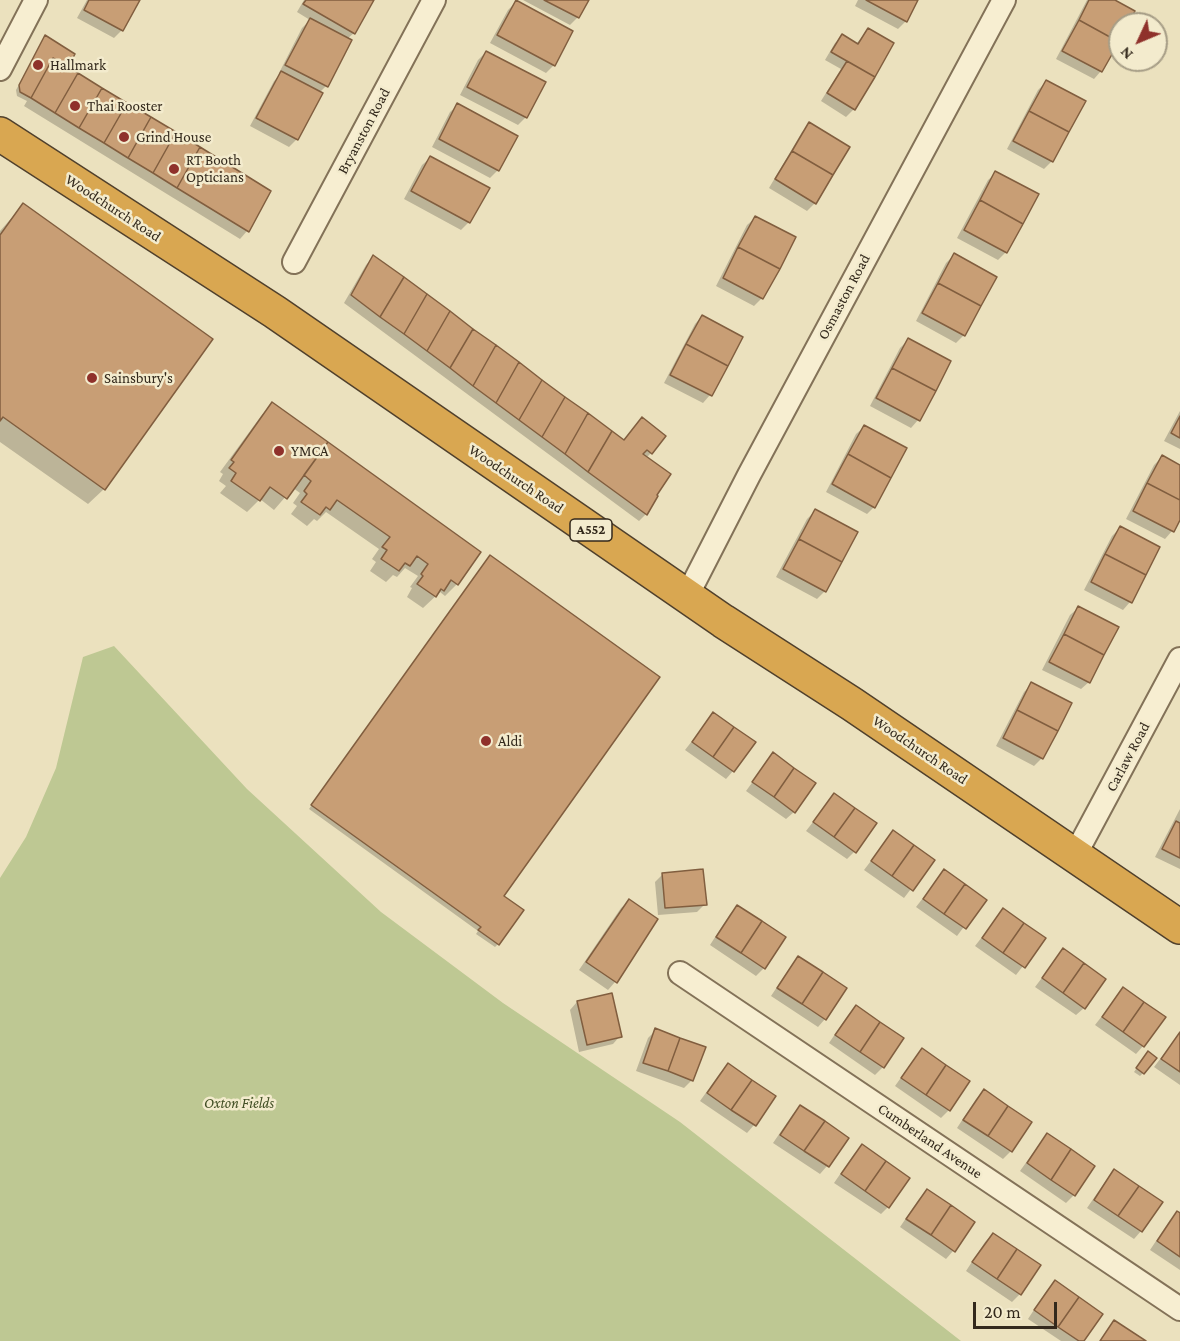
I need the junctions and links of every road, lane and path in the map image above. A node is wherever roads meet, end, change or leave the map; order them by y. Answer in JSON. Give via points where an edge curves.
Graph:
{"nodes":[{"id":1,"x":36,"y":0,"type":"edge"},
{"id":2,"x":434,"y":0,"type":"edge"},
{"id":3,"x":1004,"y":0,"type":"edge"},
{"id":4,"x":0,"y":69,"type":"edge"},
{"id":5,"x":0,"y":134,"type":"edge"},
{"id":6,"x":294,"y":262,"type":"dead end"},
{"id":7,"x":687,"y":596,"type":"junction"},
{"id":8,"x":1180,"y":659,"type":"edge"},
{"id":9,"x":1076,"y":855,"type":"junction"},
{"id":10,"x":1180,"y":927,"type":"edge"},
{"id":11,"x":680,"y":973,"type":"dead end"},
{"id":12,"x":1180,"y":1309,"type":"edge"}],
"edges":[{"from":1,"to":4,"type":"street"},
{"from":2,"to":6,"type":"street","name":"Bryanston Road"},
{"from":3,"to":7,"type":"street","name":"Osmaston Road"},
{"from":5,"to":7,"type":"highway","name":"Woodchurch Road","number":"A552","via":[[275,312]]},
{"from":7,"to":9,"type":"highway","name":"Woodchurch Road","number":"A552"},
{"from":8,"to":9,"type":"street","name":"Carlaw Road"},
{"from":9,"to":10,"type":"highway","name":"Woodchurch Road","number":"A552"},
{"from":11,"to":12,"type":"street","name":"Cumberland Avenue"}]}
